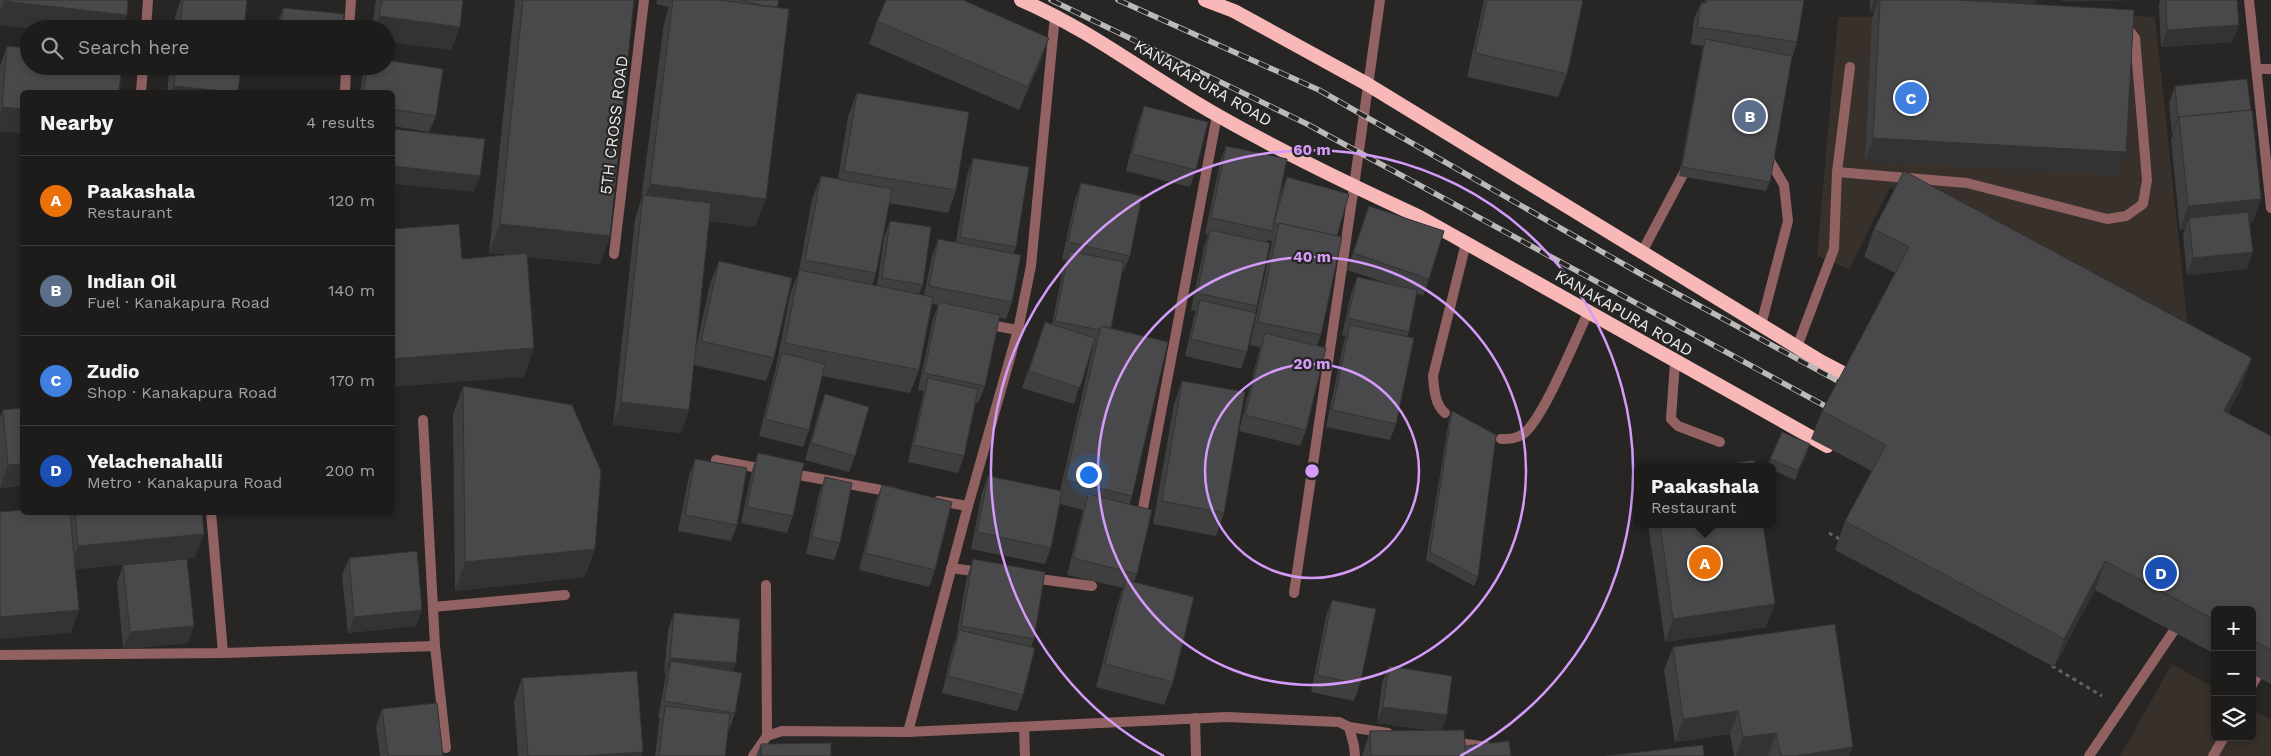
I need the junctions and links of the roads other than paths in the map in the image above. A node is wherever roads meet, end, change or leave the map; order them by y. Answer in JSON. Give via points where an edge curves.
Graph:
{"nodes":[{"id":1,"x":148,"y":0,"type":"edge"},
{"id":2,"x":351,"y":0,"type":"edge"},
{"id":3,"x":644,"y":0,"type":"edge"},
{"id":4,"x":1021,"y":0,"type":"edge"},
{"id":5,"x":1205,"y":0,"type":"edge"},
{"id":6,"x":1380,"y":0,"type":"edge"},
{"id":7,"x":2248,"y":0,"type":"edge"},
{"id":8,"x":1055,"y":15,"type":"junction"},
{"id":9,"x":147,"y":20,"type":"edge"},
{"id":10,"x":350,"y":20,"type":"edge"},
{"id":11,"x":2118,"y":21,"type":"edge"},
{"id":12,"x":1850,"y":68,"type":"dead end"},
{"id":13,"x":2257,"y":69,"type":"junction"},
{"id":14,"x":2271,"y":69,"type":"edge"},
{"id":15,"x":142,"y":75,"type":"edge"},
{"id":16,"x":346,"y":75,"type":"edge"},
{"id":17,"x":1368,"y":84,"type":"junction"},
{"id":18,"x":141,"y":90,"type":"edge"},
{"id":19,"x":345,"y":90,"type":"edge"},
{"id":20,"x":1217,"y":115,"type":"junction"},
{"id":21,"x":1758,"y":153,"type":"edge"},
{"id":22,"x":1700,"y":158,"type":"edge"},
{"id":23,"x":1838,"y":172,"type":"junction"},
{"id":24,"x":1354,"y":186,"type":"junction"},
{"id":25,"x":2271,"y":208,"type":"edge"},
{"id":26,"x":1466,"y":243,"type":"junction"},
{"id":27,"x":1642,"y":252,"type":"junction"},
{"id":28,"x":614,"y":254,"type":"dead end"},
{"id":29,"x":1588,"y":312,"type":"junction"},
{"id":30,"x":978,"y":323,"type":"edge"},
{"id":31,"x":1761,"y":325,"type":"junction"},
{"id":32,"x":1018,"y":330,"type":"junction"},
{"id":33,"x":1798,"y":347,"type":"junction"},
{"id":34,"x":1675,"y":362,"type":"junction"},
{"id":35,"x":1872,"y":389,"type":"edge"},
{"id":36,"x":1446,"y":413,"type":"dead end"},
{"id":37,"x":424,"y":420,"type":"dead end"},
{"id":38,"x":1501,"y":439,"type":"dead end"},
{"id":39,"x":1720,"y":442,"type":"dead end"},
{"id":40,"x":1842,"y":455,"type":"dead end"},
{"id":41,"x":716,"y":460,"type":"dead end"},
{"id":42,"x":900,"y":494,"type":"edge"},
{"id":43,"x":929,"y":499,"type":"edge"},
{"id":44,"x":968,"y":506,"type":"junction"},
{"id":45,"x":211,"y":515,"type":"edge"},
{"id":46,"x":1141,"y":520,"type":"edge"},
{"id":47,"x":951,"y":568,"type":"junction"},
{"id":48,"x":989,"y":573,"type":"edge"},
{"id":49,"x":1017,"y":576,"type":"edge"},
{"id":50,"x":766,"y":584,"type":"dead end"},
{"id":51,"x":1092,"y":586,"type":"dead end"},
{"id":52,"x":1294,"y":593,"type":"dead end"},
{"id":53,"x":565,"y":595,"type":"dead end"},
{"id":54,"x":433,"y":606,"type":"junction"},
{"id":55,"x":2171,"y":627,"type":"joint"},
{"id":56,"x":2191,"y":637,"type":"edge"},
{"id":57,"x":435,"y":646,"type":"junction"},
{"id":58,"x":223,"y":653,"type":"junction"},
{"id":59,"x":0,"y":655,"type":"edge"},
{"id":60,"x":1195,"y":718,"type":"junction"},
{"id":61,"x":1024,"y":727,"type":"junction"},
{"id":62,"x":1350,"y":727,"type":"junction"},
{"id":63,"x":908,"y":732,"type":"junction"},
{"id":64,"x":1396,"y":734,"type":"edge"},
{"id":65,"x":767,"y":736,"type":"junction"},
{"id":66,"x":1443,"y":741,"type":"edge"},
{"id":67,"x":2222,"y":741,"type":"edge"},
{"id":68,"x":1490,"y":747,"type":"edge"},
{"id":69,"x":446,"y":748,"type":"dead end"},
{"id":70,"x":753,"y":756,"type":"edge"},
{"id":71,"x":1024,"y":756,"type":"edge"},
{"id":72,"x":1196,"y":756,"type":"edge"},
{"id":73,"x":1354,"y":756,"type":"edge"},
{"id":74,"x":2089,"y":756,"type":"edge"},
{"id":75,"x":2214,"y":756,"type":"edge"}],
"edges":[{"from":1,"to":9,"type":"street"},
{"from":2,"to":10,"type":"street"},
{"from":3,"to":28,"type":"street","name":"5TH CROSS ROAD"},
{"from":4,"to":8,"type":"highway","name":"KANAKAPURA ROAD"},
{"from":5,"to":17,"type":"highway","via":[[1234,10]]},
{"from":6,"to":17,"type":"street"},
{"from":7,"to":13,"type":"street"},
{"from":8,"to":20,"type":"highway","name":"KANAKAPURA ROAD"},
{"from":8,"to":32,"type":"street","via":[[1031,266]]},
{"from":11,"to":23,"type":"street","via":[[2126,25],[2136,38],[2147,180],[2144,204],[2126,216],[2107,219],[1967,183]]},
{"from":12,"to":23,"type":"street"},
{"from":13,"to":14,"type":"street"},
{"from":13,"to":25,"type":"street"},
{"from":15,"to":18,"type":"street"},
{"from":16,"to":19,"type":"street"},
{"from":17,"to":24,"type":"street"},
{"from":17,"to":27,"type":"highway"},
{"from":20,"to":24,"type":"highway","name":"KANAKAPURA ROAD"},
{"from":20,"to":46,"type":"street"},
{"from":21,"to":31,"type":"street","via":[[1766,154],[1784,185],[1788,221]]},
{"from":22,"to":27,"type":"street","via":[[1686,169]]},
{"from":23,"to":33,"type":"street","via":[[1834,249]]},
{"from":24,"to":26,"type":"highway","name":"KANAKAPURA ROAD"},
{"from":24,"to":52,"type":"street"},
{"from":26,"to":29,"type":"highway","name":"KANAKAPURA ROAD"},
{"from":26,"to":36,"type":"street","via":[[1433,376],[1440,409]]},
{"from":27,"to":31,"type":"highway"},
{"from":29,"to":34,"type":"highway","name":"KANAKAPURA ROAD"},
{"from":29,"to":38,"type":"street","via":[[1537,419],[1523,434],[1514,439]]},
{"from":30,"to":32,"type":"street"},
{"from":31,"to":33,"type":"highway"},
{"from":32,"to":44,"type":"street"},
{"from":33,"to":35,"type":"highway"},
{"from":34,"to":39,"type":"street","via":[[1671,419],[1678,426]]},
{"from":34,"to":40,"type":"highway","name":"KANAKAPURA ROAD"},
{"from":37,"to":54,"type":"street"},
{"from":41,"to":42,"type":"street"},
{"from":43,"to":44,"type":"street"},
{"from":44,"to":47,"type":"street"},
{"from":45,"to":58,"type":"street"},
{"from":47,"to":48,"type":"street"},
{"from":47,"to":63,"type":"street"},
{"from":49,"to":51,"type":"street"},
{"from":50,"to":65,"type":"street"},
{"from":53,"to":54,"type":"street"},
{"from":54,"to":57,"type":"street"},
{"from":55,"to":56,"type":"highway"},
{"from":55,"to":74,"type":"street"},
{"from":57,"to":58,"type":"street"},
{"from":57,"to":69,"type":"street"},
{"from":58,"to":59,"type":"street"},
{"from":60,"to":61,"type":"street"},
{"from":60,"to":62,"type":"street","via":[[1339,722]]},
{"from":60,"to":72,"type":"street"},
{"from":61,"to":63,"type":"street"},
{"from":61,"to":71,"type":"street"},
{"from":62,"to":64,"type":"street"},
{"from":62,"to":73,"type":"street"},
{"from":63,"to":65,"type":"street","via":[[782,730]]},
{"from":65,"to":70,"type":"street"},
{"from":66,"to":68,"type":"street"},
{"from":67,"to":75,"type":"street"}]}
